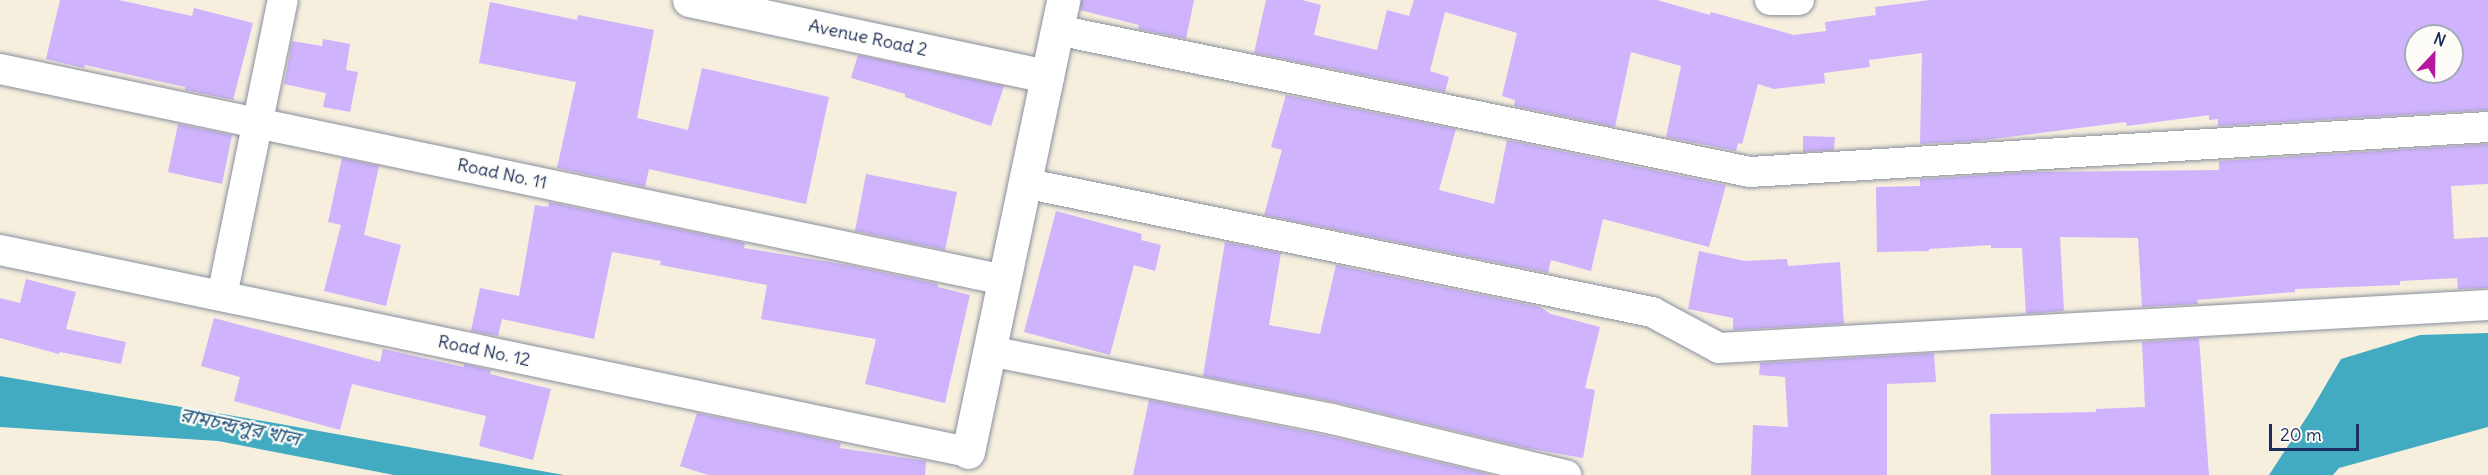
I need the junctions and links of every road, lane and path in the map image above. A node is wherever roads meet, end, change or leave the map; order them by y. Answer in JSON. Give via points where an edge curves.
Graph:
{"nodes":[{"id":1,"x":283,"y":0,"type":"edge"},
{"id":2,"x":689,"y":0,"type":"edge"},
{"id":3,"x":1770,"y":0,"type":"edge"},
{"id":4,"x":1799,"y":0,"type":"edge"},
{"id":5,"x":1060,"y":15,"type":"edge"},
{"id":6,"x":0,"y":69,"type":"edge"},
{"id":7,"x":1047,"y":76,"type":"junction"},
{"id":8,"x":257,"y":123,"type":"junction"},
{"id":9,"x":2488,"y":127,"type":"edge"},
{"id":10,"x":1024,"y":183,"type":"junction"},
{"id":11,"x":0,"y":250,"type":"edge"},
{"id":12,"x":1004,"y":280,"type":"junction"},
{"id":13,"x":222,"y":296,"type":"junction"},
{"id":14,"x":2488,"y":305,"type":"edge"},
{"id":15,"x":989,"y":351,"type":"junction"},
{"id":16,"x":968,"y":452,"type":"joint"},
{"id":17,"x":1566,"y":475,"type":"edge"}],
"edges":[{"from":1,"to":8,"type":"street"},
{"from":2,"to":7,"type":"street","name":"Avenue Road 2"},
{"from":3,"to":4,"type":"street"},
{"from":5,"to":7,"type":"street"},
{"from":5,"to":9,"type":"street","via":[[1750,172]]},
{"from":6,"to":8,"type":"street","name":"Road No. 11"},
{"from":7,"to":10,"type":"street"},
{"from":8,"to":12,"type":"street","name":"Road No. 11"},
{"from":8,"to":13,"type":"street"},
{"from":10,"to":12,"type":"street"},
{"from":10,"to":14,"type":"street","via":[[1652,312],[1719,348]]},
{"from":11,"to":13,"type":"street","name":"Road No. 12"},
{"from":12,"to":15,"type":"street"},
{"from":13,"to":16,"type":"street","name":"Road No. 12"},
{"from":15,"to":16,"type":"street"},
{"from":15,"to":17,"type":"street","via":[[1332,419]]}]}
